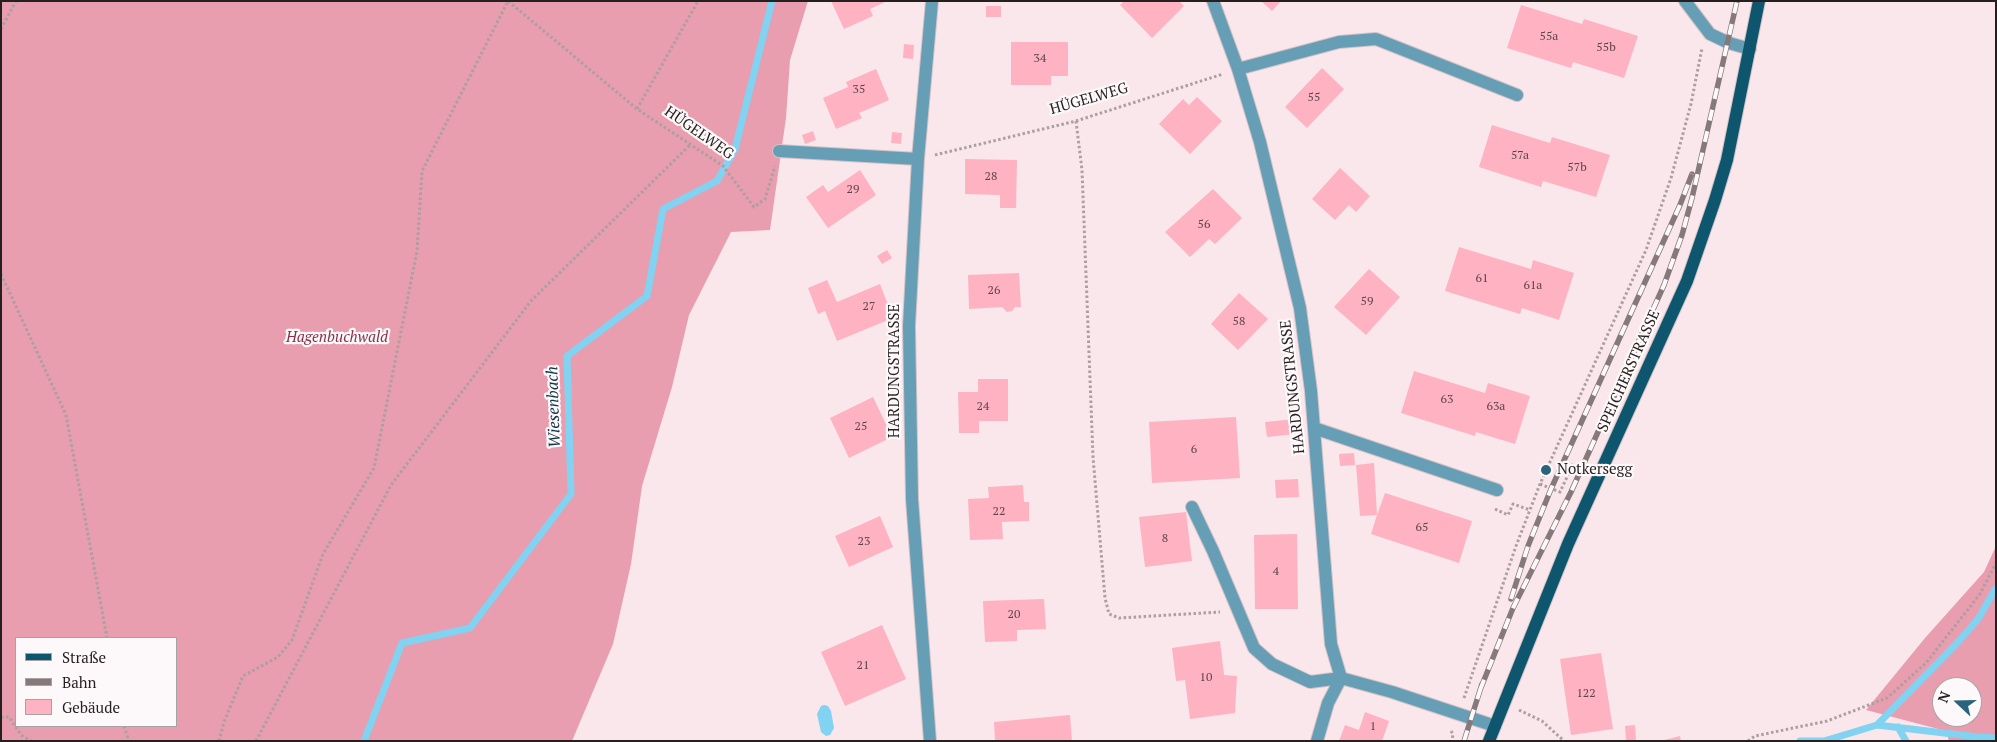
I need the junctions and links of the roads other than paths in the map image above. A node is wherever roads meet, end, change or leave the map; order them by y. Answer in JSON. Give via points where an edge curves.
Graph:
{"nodes":[{"id":1,"x":932,"y":1,"type":"edge"},
{"id":2,"x":1213,"y":1,"type":"edge"},
{"id":3,"x":1685,"y":1,"type":"edge"},
{"id":4,"x":1759,"y":1,"type":"edge"},
{"id":5,"x":1750,"y":49,"type":"junction"},
{"id":6,"x":1238,"y":70,"type":"junction"},
{"id":7,"x":1517,"y":95,"type":"dead end"},
{"id":8,"x":779,"y":151,"type":"road end"},
{"id":9,"x":918,"y":159,"type":"junction"},
{"id":10,"x":1314,"y":428,"type":"junction"},
{"id":11,"x":1497,"y":490,"type":"dead end"},
{"id":12,"x":1192,"y":507,"type":"dead end"},
{"id":13,"x":1341,"y":678,"type":"junction"},
{"id":14,"x":1495,"y":726,"type":"junction"},
{"id":15,"x":930,"y":741,"type":"edge"},
{"id":16,"x":1317,"y":741,"type":"edge"},
{"id":17,"x":1488,"y":741,"type":"edge"}],
"edges":[{"from":1,"to":9,"type":"street","name":"HARDUNGSTRASSE"},
{"from":2,"to":6,"type":"street","name":"HARDUNGSTRASSE"},
{"from":3,"to":5,"type":"street","via":[[1710,34]]},
{"from":4,"to":5,"type":"main road","name":"SPEICHERSTRASSE"},
{"from":5,"to":14,"type":"main road","name":"SPEICHERSTRASSE","via":[[1727,160],[1687,280],[1568,544]]},
{"from":6,"to":7,"type":"street","via":[[1339,42],[1376,39]]},
{"from":6,"to":10,"type":"street","name":"HARDUNGSTRASSE","via":[[1260,142],[1300,308]]},
{"from":8,"to":9,"type":"street"},
{"from":9,"to":15,"type":"street","name":"HARDUNGSTRASSE","via":[[909,326],[912,489]]},
{"from":10,"to":11,"type":"street"},
{"from":10,"to":13,"type":"street","name":"HARDUNGSTRASSE","via":[[1331,644]]},
{"from":12,"to":13,"type":"street","via":[[1254,648],[1272,664],[1310,682]]},
{"from":13,"to":14,"type":"street"},
{"from":13,"to":16,"type":"street","via":[[1328,703]]},
{"from":14,"to":17,"type":"main road","name":"SPEICHERSTRASSE"}]}
